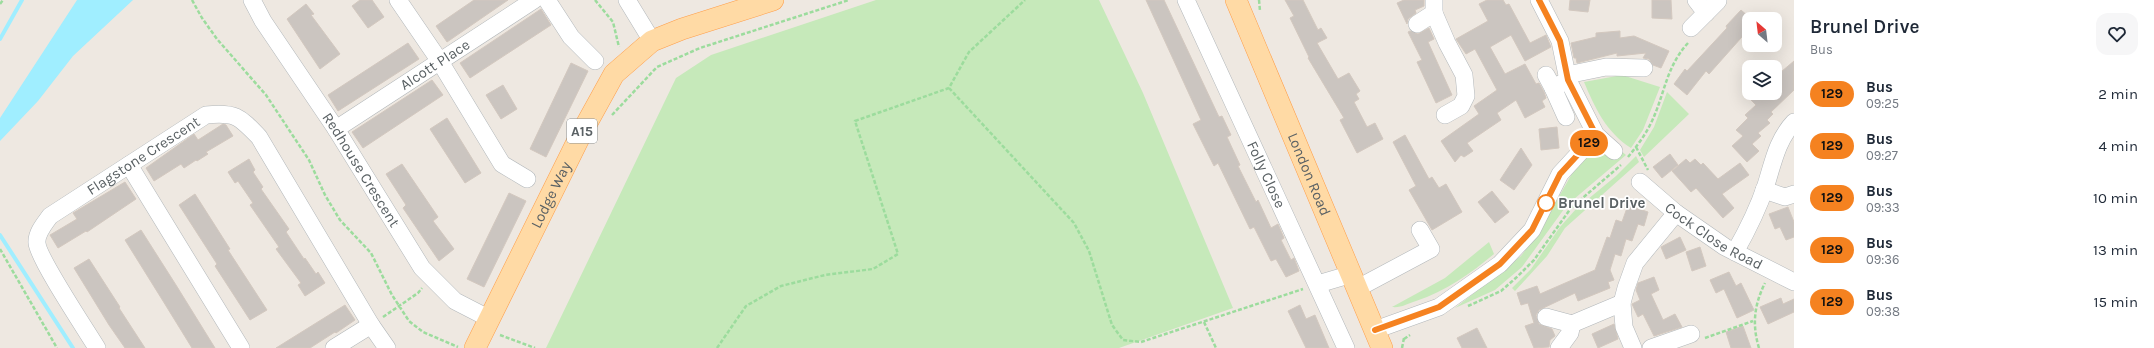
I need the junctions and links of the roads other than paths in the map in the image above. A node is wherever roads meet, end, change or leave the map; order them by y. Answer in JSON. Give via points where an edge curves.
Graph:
{"nodes":[{"id":1,"x":252,"y":0,"type":"edge"},
{"id":2,"x":398,"y":0,"type":"edge"},
{"id":3,"x":534,"y":0,"type":"edge"},
{"id":4,"x":547,"y":0,"type":"edge"},
{"id":5,"x":627,"y":0,"type":"edge"},
{"id":6,"x":773,"y":0,"type":"edge"},
{"id":7,"x":1186,"y":0,"type":"edge"},
{"id":8,"x":1236,"y":0,"type":"edge"},
{"id":9,"x":1539,"y":0,"type":"edge"},
{"id":10,"x":1718,"y":1,"type":"dead end"},
{"id":11,"x":1434,"y":6,"type":"edge"},
{"id":12,"x":1701,"y":7,"type":"edge"},
{"id":13,"x":1417,"y":24,"type":"dead end"},
{"id":14,"x":1691,"y":34,"type":"road end"},
{"id":15,"x":652,"y":41,"type":"junction"},
{"id":16,"x":439,"y":60,"type":"junction"},
{"id":17,"x":595,"y":61,"type":"dead end"},
{"id":18,"x":1644,"y":68,"type":"dead end"},
{"id":19,"x":1568,"y":78,"type":"junction"},
{"id":20,"x":1445,"y":115,"type":"dead end"},
{"id":21,"x":1566,"y":116,"type":"dead end"},
{"id":22,"x":1794,"y":122,"type":"edge"},
{"id":23,"x":336,"y":129,"type":"junction"},
{"id":24,"x":1596,"y":135,"type":"junction"},
{"id":25,"x":1614,"y":151,"type":"dead end"},
{"id":26,"x":129,"y":165,"type":"junction"},
{"id":27,"x":527,"y":179,"type":"dead end"},
{"id":28,"x":1640,"y":182,"type":"road end"},
{"id":29,"x":1764,"y":190,"type":"junction"},
{"id":30,"x":1794,"y":194,"type":"edge"},
{"id":31,"x":1676,"y":214,"type":"junction"},
{"id":32,"x":1420,"y":230,"type":"dead end"},
{"id":33,"x":1735,"y":252,"type":"junction"},
{"id":34,"x":1355,"y":281,"type":"junction"},
{"id":35,"x":1794,"y":282,"type":"edge"},
{"id":36,"x":1318,"y":284,"type":"junction"},
{"id":37,"x":1622,"y":303,"type":"junction"},
{"id":38,"x":1546,"y":317,"type":"dead end"},
{"id":39,"x":1572,"y":324,"type":"junction"},
{"id":40,"x":370,"y":325,"type":"junction"},
{"id":41,"x":498,"y":327,"type":"junction"},
{"id":42,"x":1691,"y":334,"type":"road end"},
{"id":43,"x":1379,"y":339,"type":"edge"},
{"id":44,"x":466,"y":347,"type":"edge"},
{"id":45,"x":97,"y":348,"type":"edge"},
{"id":46,"x":241,"y":348,"type":"edge"},
{"id":47,"x":334,"y":348,"type":"edge"},
{"id":48,"x":387,"y":348,"type":"edge"},
{"id":49,"x":1346,"y":348,"type":"edge"},
{"id":50,"x":1559,"y":348,"type":"edge"},
{"id":51,"x":1633,"y":348,"type":"edge"},
{"id":52,"x":1651,"y":348,"type":"edge"}],
"edges":[{"from":1,"to":23,"type":"street","name":"Redhouse Crescent","via":[[263,21]]},
{"from":2,"to":16,"type":"street"},
{"from":3,"to":16,"type":"street","name":"Alcott Place"},
{"from":4,"to":17,"type":"street","via":[[571,37]]},
{"from":5,"to":15,"type":"street"},
{"from":6,"to":15,"type":"main road","name":"Lodge Way","number":"A15"},
{"from":7,"to":36,"type":"street","name":"Folly Close"},
{"from":8,"to":34,"type":"main road","name":"London Road"},
{"from":9,"to":19,"type":"street","via":[[1560,41]]},
{"from":10,"to":12,"type":"street"},
{"from":11,"to":13,"type":"street"},
{"from":11,"to":20,"type":"street","via":[[1447,43],[1464,75],[1466,96],[1461,106]]},
{"from":12,"to":14,"type":"street"},
{"from":15,"to":41,"type":"main road","name":"Lodge Way","number":"A15","via":[[614,74],[582,132]]},
{"from":16,"to":23,"type":"street","name":"Alcott Place"},
{"from":16,"to":27,"type":"street","via":[[502,164]]},
{"from":18,"to":19,"type":"street","via":[[1606,67]]},
{"from":19,"to":21,"type":"street","via":[[1550,82]]},
{"from":19,"to":24,"type":"street"},
{"from":22,"to":29,"type":"street","via":[[1777,146]]},
{"from":23,"to":41,"type":"street","name":"Redhouse Crescent","via":[[422,268],[455,302]]},
{"from":24,"to":25,"type":"street"},
{"from":24,"to":43,"type":"street","via":[[1560,174],[1532,230],[1500,264],[1439,307]]},
{"from":26,"to":40,"type":"street","name":"Flagstone Crescent","via":[[206,115],[227,113],[244,122],[259,137]]},
{"from":26,"to":45,"type":"street","name":"Flagstone Crescent","via":[[50,216],[40,230],[37,243],[45,262]]},
{"from":26,"to":46,"type":"street"},
{"from":28,"to":31,"type":"street","name":"Cock Close Road"},
{"from":29,"to":30,"type":"street","via":[[1786,197]]},
{"from":29,"to":33,"type":"street","via":[[1751,224]]},
{"from":31,"to":33,"type":"street","name":"Cock Close Road"},
{"from":31,"to":37,"type":"street","via":[[1635,263]]},
{"from":32,"to":34,"type":"street","via":[[1431,249]]},
{"from":33,"to":35,"type":"street","name":"Cock Close Road"},
{"from":34,"to":36,"type":"street"},
{"from":34,"to":43,"type":"main road","name":"London Road"},
{"from":36,"to":49,"type":"street","name":"Folly Close"},
{"from":37,"to":39,"type":"street"},
{"from":37,"to":51,"type":"street","via":[[1624,326]]},
{"from":38,"to":39,"type":"street"},
{"from":39,"to":50,"type":"street","via":[[1570,333]]},
{"from":40,"to":47,"type":"street"},
{"from":40,"to":48,"type":"street","name":"Flagstone Crescent"},
{"from":41,"to":44,"type":"main road","name":"Lodge Way","number":"A15"},
{"from":42,"to":52,"type":"street"}]}
